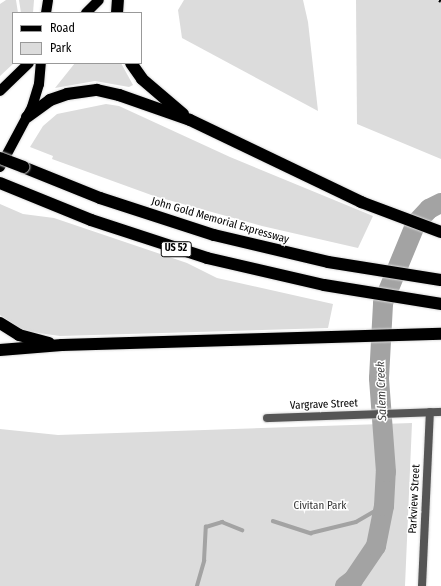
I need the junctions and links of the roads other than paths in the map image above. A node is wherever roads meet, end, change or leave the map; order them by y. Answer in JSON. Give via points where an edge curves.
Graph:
{"nodes":[{"id":1,"x":48,"y":0,"type":"edge"},
{"id":2,"x":99,"y":0,"type":"edge"},
{"id":3,"x":118,"y":0,"type":"edge"},
{"id":4,"x":46,"y":12,"type":"edge"},
{"id":5,"x":87,"y":12,"type":"edge"},
{"id":6,"x":117,"y":12,"type":"edge"},
{"id":7,"x":28,"y":64,"type":"edge"},
{"id":8,"x":41,"y":64,"type":"edge"},
{"id":9,"x":132,"y":64,"type":"edge"},
{"id":10,"x":0,"y":91,"type":"edge"},
{"id":11,"x":27,"y":117,"type":"junction"},
{"id":12,"x":190,"y":120,"type":"junction"},
{"id":13,"x":0,"y":158,"type":"edge"},
{"id":14,"x":0,"y":167,"type":"edge"},
{"id":15,"x":0,"y":183,"type":"edge"},
{"id":16,"x":441,"y":232,"type":"edge"},
{"id":17,"x":441,"y":280,"type":"edge"},
{"id":18,"x":439,"y":304,"type":"edge"},
{"id":19,"x":0,"y":323,"type":"edge"},
{"id":20,"x":441,"y":334,"type":"edge"},
{"id":21,"x":62,"y":345,"type":"junction"},
{"id":22,"x":0,"y":350,"type":"edge"},
{"id":23,"x":430,"y":412,"type":"junction"},
{"id":24,"x":441,"y":412,"type":"edge"},
{"id":25,"x":267,"y":418,"type":"dead end"},
{"id":26,"x":422,"y":586,"type":"edge"}],
"edges":[{"from":1,"to":4,"type":"main road"},
{"from":2,"to":5,"type":"main road"},
{"from":3,"to":6,"type":"highway"},
{"from":7,"to":10,"type":"main road"},
{"from":8,"to":11,"type":"main road","via":[[37,96]]},
{"from":9,"to":12,"type":"highway","via":[[142,80]]},
{"from":11,"to":12,"type":"highway","via":[[58,97],[97,90]]},
{"from":11,"to":14,"type":"main road"},
{"from":12,"to":16,"type":"highway","via":[[385,212]]},
{"from":13,"to":17,"type":"highway","name":"John Gold Memorial Expressway","number":"US 52","bridge":true,"via":[[100,198],[174,223],[257,246],[356,267]]},
{"from":15,"to":18,"type":"highway","number":"US 52","via":[[91,220],[167,246],[244,268],[347,290]]},
{"from":19,"to":21,"type":"highway","via":[[31,339]]},
{"from":20,"to":21,"type":"highway"},
{"from":21,"to":22,"type":"highway"},
{"from":23,"to":24,"type":"street","name":"Vargrave Street"},
{"from":23,"to":25,"type":"street","name":"Vargrave Street"},
{"from":23,"to":26,"type":"street","name":"Parkview Street"}]}
